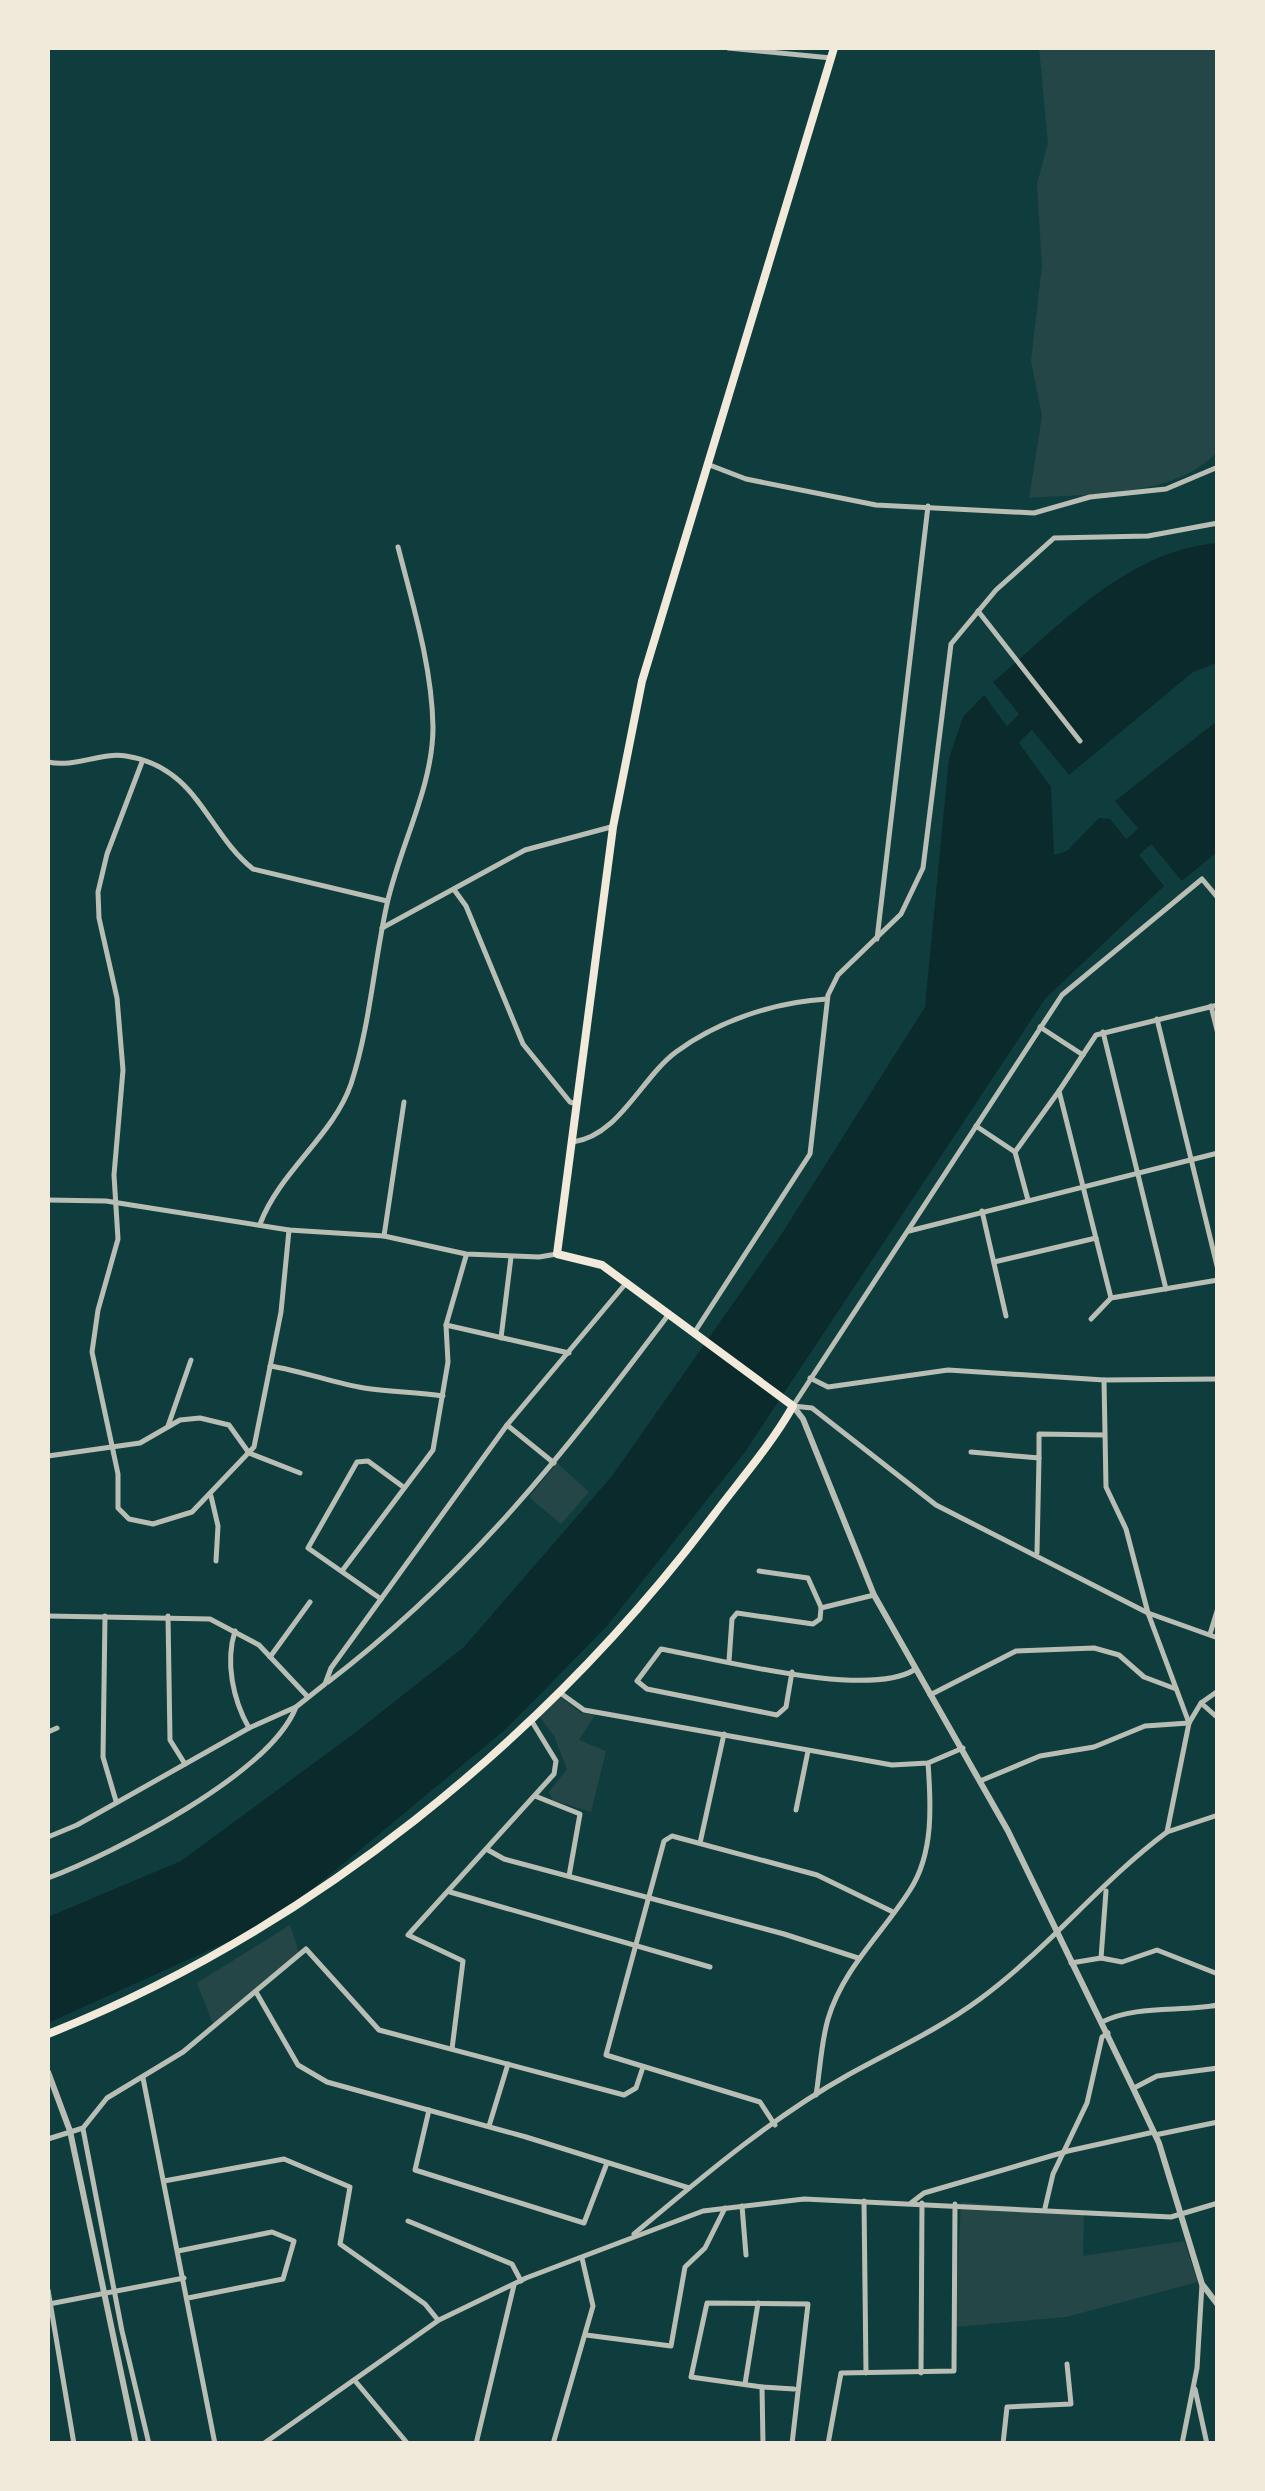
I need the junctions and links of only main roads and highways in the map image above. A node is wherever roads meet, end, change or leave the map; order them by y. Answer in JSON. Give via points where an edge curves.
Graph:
{"nodes":[{"id":1,"x":833,"y":52,"type":"edge"},
{"id":2,"x":48,"y":2034,"type":"edge"}],
"edges":[{"from":1,"to":2,"type":"main road","via":[[642,681],[613,827],[556,1254],[602,1266],[788,1402],[674,1567],[532,1720],[264,1928],[144,1993]]}]}
